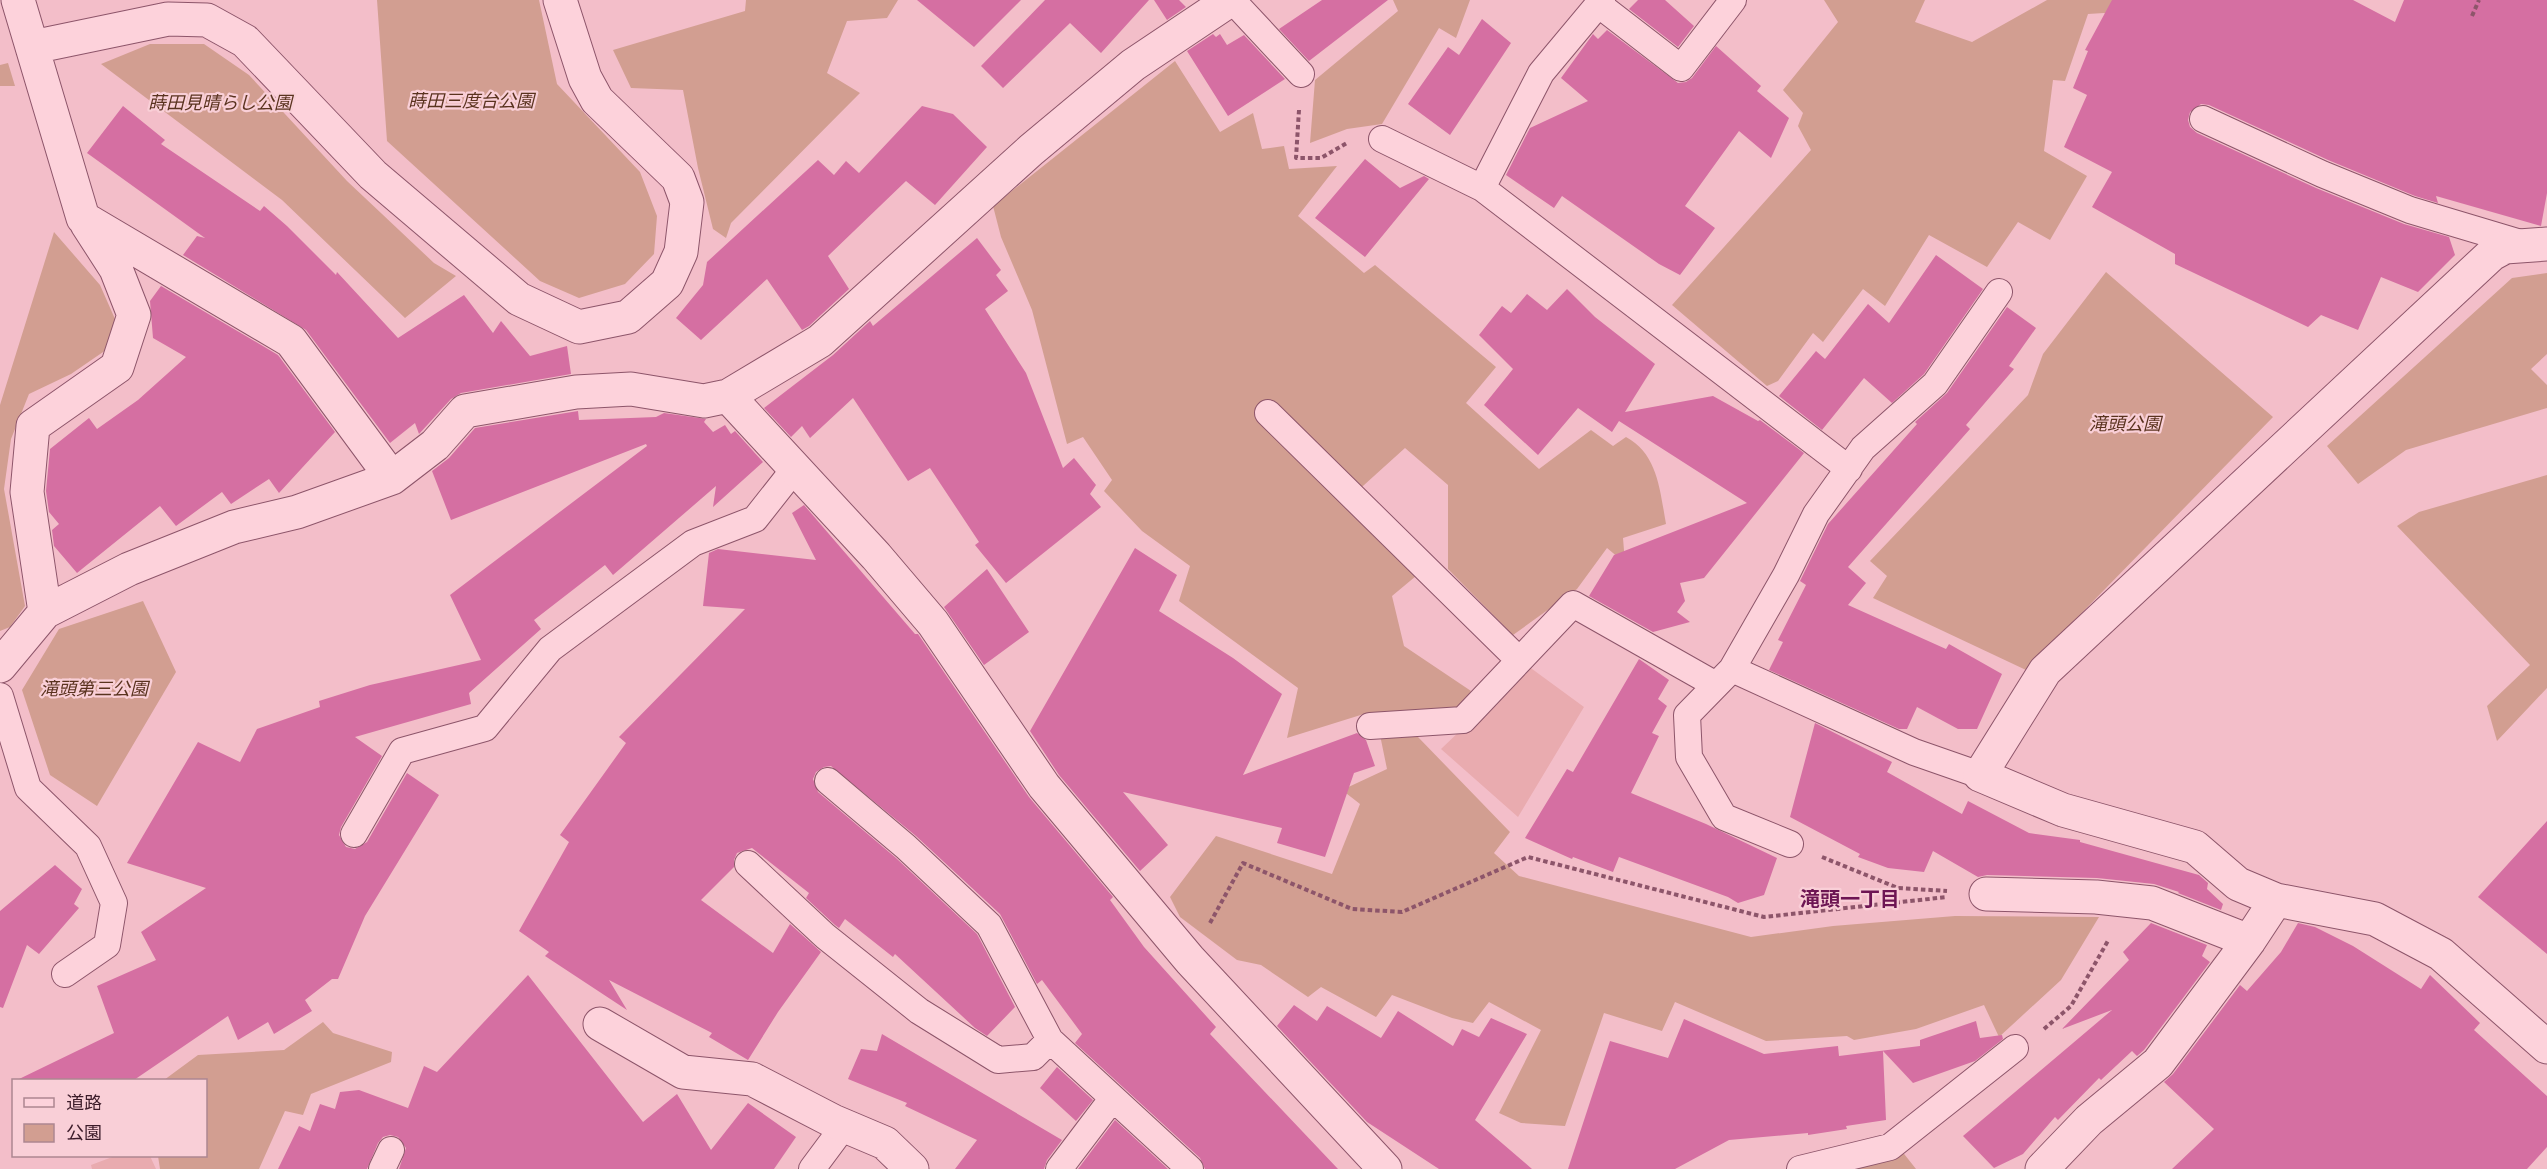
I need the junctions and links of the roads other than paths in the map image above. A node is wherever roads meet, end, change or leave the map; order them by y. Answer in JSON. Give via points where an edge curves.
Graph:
{"nodes":[{"id":1,"x":18,"y":0,"type":"edge"},
{"id":2,"x":560,"y":0,"type":"edge"},
{"id":3,"x":1231,"y":0,"type":"edge"},
{"id":4,"x":1732,"y":0,"type":"edge"},
{"id":5,"x":1600,"y":2,"type":"edge"},
{"id":6,"x":33,"y":47,"type":"junction"},
{"id":7,"x":1301,"y":74,"type":"road end"},
{"id":8,"x":2203,"y":119,"type":"dead end"},
{"id":9,"x":1382,"y":139,"type":"road end"},
{"id":10,"x":1482,"y":188,"type":"junction"},
{"id":11,"x":83,"y":218,"type":"junction"},
{"id":12,"x":2537,"y":244,"type":"edge"},
{"id":13,"x":1999,"y":292,"type":"dead end"},
{"id":14,"x":728,"y":396,"type":"junction"},
{"id":15,"x":1268,"y":413,"type":"dead end"},
{"id":16,"x":796,"y":467,"type":"junction"},
{"id":17,"x":1849,"y":469,"type":"junction"},
{"id":18,"x":392,"y":478,"type":"junction"},
{"id":19,"x":45,"y":612,"type":"junction"},
{"id":20,"x":1520,"y":660,"type":"junction"},
{"id":21,"x":0,"y":666,"type":"edge"},
{"id":22,"x":1724,"y":677,"type":"junction"},
{"id":23,"x":0,"y":696,"type":"edge"},
{"id":24,"x":1370,"y":726,"type":"dead end"},
{"id":25,"x":1980,"y":775,"type":"junction"},
{"id":26,"x":828,"y":781,"type":"dead end"},
{"id":27,"x":354,"y":834,"type":"dead end"},
{"id":28,"x":1790,"y":844,"type":"road end"},
{"id":29,"x":748,"y":864,"type":"dead end"},
{"id":30,"x":1986,"y":894,"type":"road end"},
{"id":31,"x":2276,"y":900,"type":"junction"},
{"id":32,"x":2249,"y":941,"type":"junction"},
{"id":33,"x":65,"y":974,"type":"dead end"},
{"id":34,"x":600,"y":1024,"type":"dead end"},
{"id":35,"x":1050,"y":1040,"type":"junction"},
{"id":36,"x":2547,"y":1047,"type":"edge"},
{"id":37,"x":2015,"y":1048,"type":"road end"},
{"id":38,"x":1112,"y":1099,"type":"junction"},
{"id":39,"x":844,"y":1126,"type":"junction"},
{"id":40,"x":812,"y":1169,"type":"edge"},
{"id":41,"x":912,"y":1169,"type":"edge"},
{"id":42,"x":1059,"y":1169,"type":"edge"},
{"id":43,"x":1190,"y":1169,"type":"edge"},
{"id":44,"x":1385,"y":1169,"type":"edge"},
{"id":45,"x":1800,"y":1169,"type":"edge"},
{"id":46,"x":2042,"y":1169,"type":"edge"}],
"edges":[{"from":1,"to":6,"type":"street"},
{"from":2,"to":6,"type":"street","via":[[585,78],[597,100],[678,178],[687,202],[681,252],[667,283],[628,317],[579,327],[519,299],[373,176],[245,41],[207,20],[168,19]]},
{"from":3,"to":7,"type":"lane"},
{"from":3,"to":14,"type":"street","via":[[1133,65],[1032,150],[820,341]]},
{"from":4,"to":5,"type":"lane","via":[[1681,68]]},
{"from":5,"to":10,"type":"lane","via":[[1541,73]]},
{"from":6,"to":11,"type":"street"},
{"from":8,"to":12,"type":"lane","via":[[2410,210]]},
{"from":9,"to":10,"type":"lane"},
{"from":10,"to":17,"type":"lane"},
{"from":11,"to":18,"type":"street","via":[[291,341]]},
{"from":11,"to":19,"type":"street","via":[[116,269],[134,315],[117,367],[33,426],[27,492]]},
{"from":12,"to":25,"type":"street","via":[[2505,247],[2492,254],[2045,671]]},
{"from":13,"to":17,"type":"lane","via":[[1935,384],[1863,448]]},
{"from":14,"to":16,"type":"street"},
{"from":14,"to":18,"type":"street","via":[[704,400],[631,389],[576,392],[465,411],[435,445]]},
{"from":15,"to":20,"type":"lane"},
{"from":16,"to":27,"type":"lane","via":[[755,519],[693,543],[550,649],[485,728],[402,751]]},
{"from":16,"to":44,"type":"street","via":[[933,623],[1044,786],[1190,960]]},
{"from":17,"to":22,"type":"lane","via":[[1816,514],[1786,575]]},
{"from":18,"to":19,"type":"street","via":[[297,512],[225,531],[129,569]]},
{"from":19,"to":21,"type":"street"},
{"from":20,"to":22,"type":"lane","via":[[1573,604]]},
{"from":20,"to":24,"type":"lane","via":[[1463,720]]},
{"from":22,"to":25,"type":"lane"},
{"from":22,"to":28,"type":"lane","via":[[1687,715],[1689,757],[1724,818]]},
{"from":23,"to":33,"type":"lane","via":[[28,788],[88,846],[114,903],[107,945]]},
{"from":25,"to":31,"type":"street","via":[[2063,810],[2195,847],[2238,884]]},
{"from":26,"to":35,"type":"lane","via":[[989,925]]},
{"from":29,"to":35,"type":"lane","via":[[825,936],[919,1011],[998,1060],[1033,1057]]},
{"from":30,"to":32,"type":"street","via":[[2097,897],[2152,903]]},
{"from":31,"to":32,"type":"street"},
{"from":31,"to":36,"type":"street","via":[[2375,919],[2441,954]]},
{"from":32,"to":46,"type":"street","via":[[2158,1063],[2089,1120]]},
{"from":34,"to":39,"type":"street","via":[[683,1072],[752,1079]]},
{"from":35,"to":38,"type":"lane"},
{"from":37,"to":45,"type":"lane","via":[[1890,1147]]},
{"from":38,"to":42,"type":"lane"},
{"from":38,"to":43,"type":"lane"},
{"from":39,"to":40,"type":"lane"},
{"from":39,"to":41,"type":"street","via":[[885,1143]]}]}
